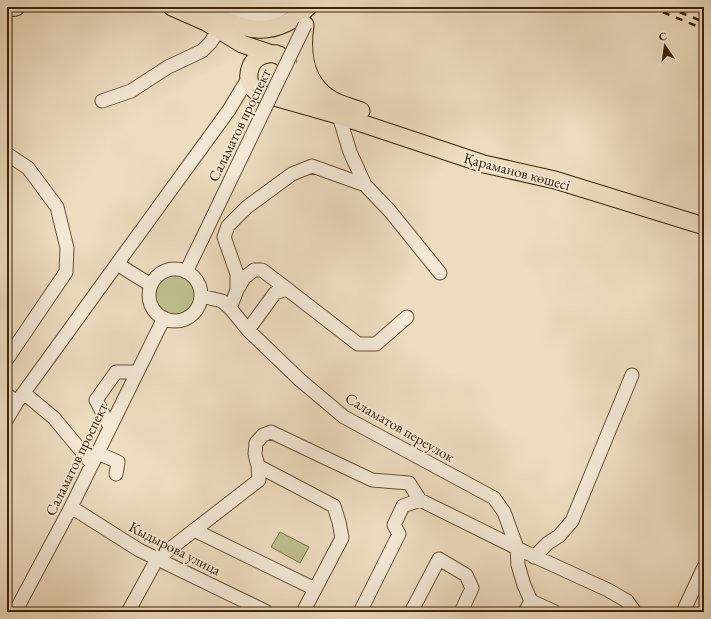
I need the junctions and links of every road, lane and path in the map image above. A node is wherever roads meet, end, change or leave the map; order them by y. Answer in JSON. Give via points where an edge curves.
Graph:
{"nodes":[{"id":1,"x":16,"y":7,"type":"edge"},
{"id":2,"x":172,"y":7,"type":"edge"},
{"id":3,"x":205,"y":7,"type":"edge"},
{"id":4,"x":284,"y":7,"type":"edge"},
{"id":5,"x":308,"y":7,"type":"edge"},
{"id":6,"x":313,"y":7,"type":"edge"},
{"id":7,"x":7,"y":8,"type":"edge"},
{"id":8,"x":305,"y":25,"type":"junction"},
{"id":9,"x":224,"y":33,"type":"junction"},
{"id":10,"x":269,"y":53,"type":"junction"},
{"id":11,"x":249,"y":74,"type":"junction"},
{"id":12,"x":292,"y":74,"type":"junction"},
{"id":13,"x":267,"y":96,"type":"junction"},
{"id":14,"x":102,"y":101,"type":"dead end"},
{"id":15,"x":229,"y":110,"type":"junction"},
{"id":16,"x":335,"y":114,"type":"junction"},
{"id":17,"x":7,"y":154,"type":"edge"},
{"id":18,"x":555,"y":180,"type":"junction"},
{"id":19,"x":365,"y":185,"type":"junction"},
{"id":20,"x":704,"y":226,"type":"edge"},
{"id":21,"x":117,"y":264,"type":"junction"},
{"id":22,"x":186,"y":272,"type":"junction"},
{"id":23,"x":440,"y":273,"type":"dead end"},
{"id":24,"x":151,"y":285,"type":"junction"},
{"id":25,"x":237,"y":290,"type":"junction"},
{"id":26,"x":287,"y":290,"type":"junction"},
{"id":27,"x":201,"y":296,"type":"junction"},
{"id":28,"x":230,"y":308,"type":"junction"},
{"id":29,"x":406,"y":317,"type":"dead end"},
{"id":30,"x":164,"y":318,"type":"junction"},
{"id":31,"x":248,"y":330,"type":"junction"},
{"id":32,"x":7,"y":359,"type":"edge"},
{"id":33,"x":137,"y":372,"type":"junction"},
{"id":34,"x":632,"y":375,"type":"dead end"},
{"id":35,"x":16,"y":397,"type":"edge"},
{"id":36,"x":7,"y":419,"type":"edge"},
{"id":37,"x":110,"y":427,"type":"junction"},
{"id":38,"x":95,"y":459,"type":"junction"},
{"id":39,"x":258,"y":466,"type":"junction"},
{"id":40,"x":116,"y":474,"type":"dead end"},
{"id":41,"x":420,"y":500,"type":"junction"},
{"id":42,"x":71,"y":507,"type":"junction"},
{"id":43,"x":194,"y":530,"type":"junction"},
{"id":44,"x":517,"y":548,"type":"junction"},
{"id":45,"x":534,"y":557,"type":"junction"},
{"id":46,"x":157,"y":559,"type":"junction"},
{"id":47,"x":704,"y":567,"type":"edge"},
{"id":48,"x":315,"y":589,"type":"junction"},
{"id":49,"x":528,"y":606,"type":"edge"},
{"id":50,"x":13,"y":607,"type":"edge"},
{"id":51,"x":128,"y":612,"type":"edge"},
{"id":52,"x":267,"y":612,"type":"edge"},
{"id":53,"x":303,"y":612,"type":"edge"},
{"id":54,"x":360,"y":612,"type":"edge"},
{"id":55,"x":411,"y":612,"type":"edge"},
{"id":56,"x":462,"y":612,"type":"edge"},
{"id":57,"x":554,"y":612,"type":"edge"},
{"id":58,"x":635,"y":612,"type":"edge"},
{"id":59,"x":683,"y":612,"type":"edge"}],
"edges":[{"from":1,"to":7,"type":"main road"},
{"from":2,"to":9,"type":"main road"},
{"from":3,"to":4,"type":"street","via":[[244,18],[265,19]]},
{"from":3,"to":5,"type":"main road","via":[[235,25],[264,29],[290,21]]},
{"from":6,"to":8,"type":"street","name":"Саламатов проспект"},
{"from":8,"to":18,"type":"main road","bridge":true,"via":[[302,43],[307,70],[321,92],[332,100],[488,153]]},
{"from":8,"to":22,"type":"street","name":"Саламатов проспект","bridge":true},
{"from":9,"to":10,"type":"main road","via":[[242,44]]},
{"from":9,"to":11,"type":"main road","via":[[241,54]]},
{"from":9,"to":14,"type":"street","via":[[202,51],[168,67],[131,91]]},
{"from":10,"to":11,"type":"main road","via":[[253,62]]},
{"from":10,"to":12,"type":"main road","via":[[282,57]]},
{"from":11,"to":13,"type":"main road","via":[[251,85],[256,91]]},
{"from":11,"to":15,"type":"street"},
{"from":12,"to":13,"type":"main road","via":[[288,87],[277,95]]},
{"from":12,"to":16,"type":"main road","via":[[301,91],[313,103]]},
{"from":13,"to":15,"type":"street","via":[[250,97]]},
{"from":13,"to":16,"type":"main road"},
{"from":15,"to":21,"type":"street"},
{"from":16,"to":18,"type":"main road","name":"Қараманов көшесі","via":[[484,164]]},
{"from":16,"to":19,"type":"street"},
{"from":17,"to":32,"type":"street","via":[[28,168],[57,207],[67,248],[66,272]]},
{"from":18,"to":20,"type":"main road","name":"Қараманов көшесі"},
{"from":19,"to":23,"type":"street","via":[[389,210]]},
{"from":19,"to":25,"type":"street","via":[[312,166],[292,174],[246,207],[228,226],[224,237],[238,274]]},
{"from":21,"to":24,"type":"street"},
{"from":21,"to":35,"type":"street"},
{"from":22,"to":24,"type":"street","via":[[176,269],[166,271],[157,276]]},
{"from":22,"to":27,"type":"street","via":[[199,286]]},
{"from":24,"to":30,"type":"street","via":[[150,304],[156,313]]},
{"from":25,"to":26,"type":"street","via":[[244,278],[254,270],[262,270]]},
{"from":25,"to":28,"type":"street"},
{"from":26,"to":29,"type":"street","via":[[358,344],[376,344]]},
{"from":26,"to":31,"type":"street","via":[[275,293]]},
{"from":27,"to":28,"type":"street","name":"Саламатов переулок","via":[[222,301]]},
{"from":27,"to":30,"type":"street","via":[[198,306],[184,319],[173,321]]},
{"from":28,"to":31,"type":"street","name":"Саламатов переулок"},
{"from":30,"to":33,"type":"street","name":"Саламатов проспект"},
{"from":31,"to":44,"type":"street","name":"Саламатов переулок","via":[[300,380],[344,417],[494,498],[504,512]]},
{"from":33,"to":37,"type":"street","name":"Саламатов проспект"},
{"from":33,"to":37,"type":"street","via":[[116,372],[96,400]]},
{"from":34,"to":45,"type":"street","via":[[572,521]]},
{"from":35,"to":36,"type":"street"},
{"from":35,"to":38,"type":"street","via":[[54,418]]},
{"from":37,"to":38,"type":"street","name":"Саламатов проспект"},
{"from":38,"to":40,"type":"street","via":[[118,462]]},
{"from":38,"to":42,"type":"street","name":"Саламатов проспект"},
{"from":39,"to":41,"type":"street","via":[[256,442],[271,432],[372,480],[409,483]]},
{"from":39,"to":43,"type":"street","via":[[259,480]]},
{"from":39,"to":48,"type":"street","via":[[334,506],[342,538]]},
{"from":41,"to":44,"type":"street"},
{"from":41,"to":54,"type":"street","via":[[403,506],[394,525],[399,534]]},
{"from":42,"to":46,"type":"street","name":"Кыдырова улица"},
{"from":42,"to":50,"type":"street","name":"Саламатов проспект"},
{"from":43,"to":46,"type":"street"},
{"from":43,"to":48,"type":"street"},
{"from":44,"to":45,"type":"street"},
{"from":44,"to":49,"type":"street","name":"Саламатов переулок","via":[[518,565]]},
{"from":45,"to":58,"type":"street","via":[[608,590],[626,601]]},
{"from":46,"to":51,"type":"street"},
{"from":46,"to":52,"type":"street","name":"Кыдырова улица"},
{"from":47,"to":59,"type":"street"},
{"from":48,"to":53,"type":"street"},
{"from":49,"to":57,"type":"street"},
{"from":55,"to":56,"type":"street","via":[[439,559],[466,575],[472,588]]}]}
